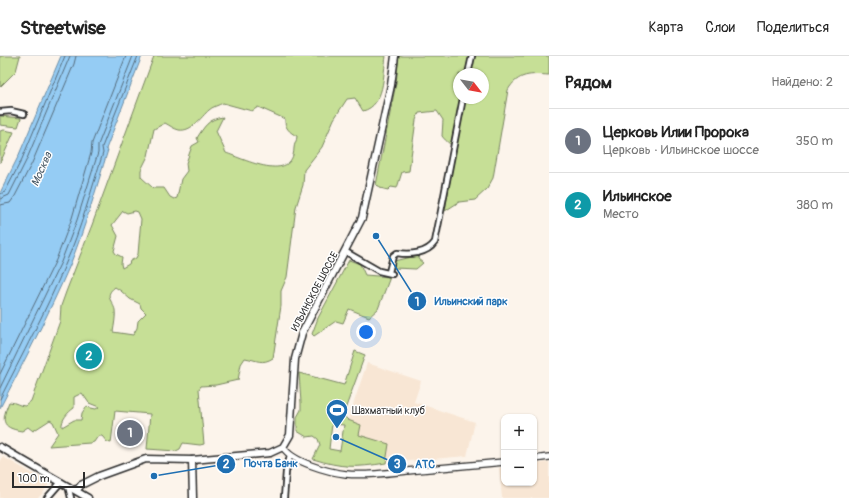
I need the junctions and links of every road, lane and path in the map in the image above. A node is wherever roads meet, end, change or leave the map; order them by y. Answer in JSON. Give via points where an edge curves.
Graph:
{"nodes":[{"id":1,"x":395,"y":56,"type":"edge"},
{"id":2,"x":472,"y":56,"type":"edge"},
{"id":3,"x":469,"y":68,"type":"edge"},
{"id":4,"x":462,"y":104,"type":"edge"},
{"id":5,"x":0,"y":112,"type":"edge"},
{"id":6,"x":24,"y":114,"type":"dead end"},
{"id":7,"x":346,"y":252,"type":"junction"},
{"id":8,"x":0,"y":447,"type":"edge"},
{"id":9,"x":283,"y":447,"type":"junction"},
{"id":10,"x":290,"y":456,"type":"junction"},
{"id":11,"x":549,"y":457,"type":"edge"},
{"id":12,"x":537,"y":459,"type":"edge"},
{"id":13,"x":192,"y":460,"type":"junction"},
{"id":14,"x":501,"y":462,"type":"edge"},
{"id":15,"x":61,"y":482,"type":"junction"},
{"id":16,"x":68,"y":486,"type":"junction"},
{"id":17,"x":77,"y":490,"type":"junction"},
{"id":18,"x":47,"y":498,"type":"edge"},
{"id":19,"x":71,"y":498,"type":"edge"},
{"id":20,"x":88,"y":498,"type":"edge"},
{"id":21,"x":194,"y":498,"type":"edge"},
{"id":22,"x":284,"y":498,"type":"edge"}],
"edges":[{"from":1,"to":7,"type":"main road","name":"ИЛЬИНСКОЕ ШОССЕ","via":[[366,205]]},
{"from":2,"to":3,"type":"street"},
{"from":4,"to":7,"type":"street","via":[[435,242],[431,247],[417,253],[397,253],[393,256],[391,273],[380,271]]},
{"from":5,"to":6,"type":"street"},
{"from":7,"to":9,"type":"main road","name":"ИЛЬИНСКОЕ ШОССЕ","via":[[299,341],[294,359],[291,429]]},
{"from":8,"to":15,"type":"main road"},
{"from":9,"to":10,"type":"street"},
{"from":9,"to":13,"type":"main road","via":[[270,454]]},
{"from":10,"to":14,"type":"street","via":[[337,473],[359,475]]},
{"from":10,"to":22,"type":"street"},
{"from":11,"to":12,"type":"street"},
{"from":13,"to":17,"type":"main road","via":[[153,459],[136,462],[81,485]]},
{"from":13,"to":21,"type":"main road"},
{"from":15,"to":16,"type":"main road"},
{"from":15,"to":18,"type":"street"},
{"from":16,"to":17,"type":"main road"},
{"from":16,"to":19,"type":"street"},
{"from":17,"to":20,"type":"main road"}]}
